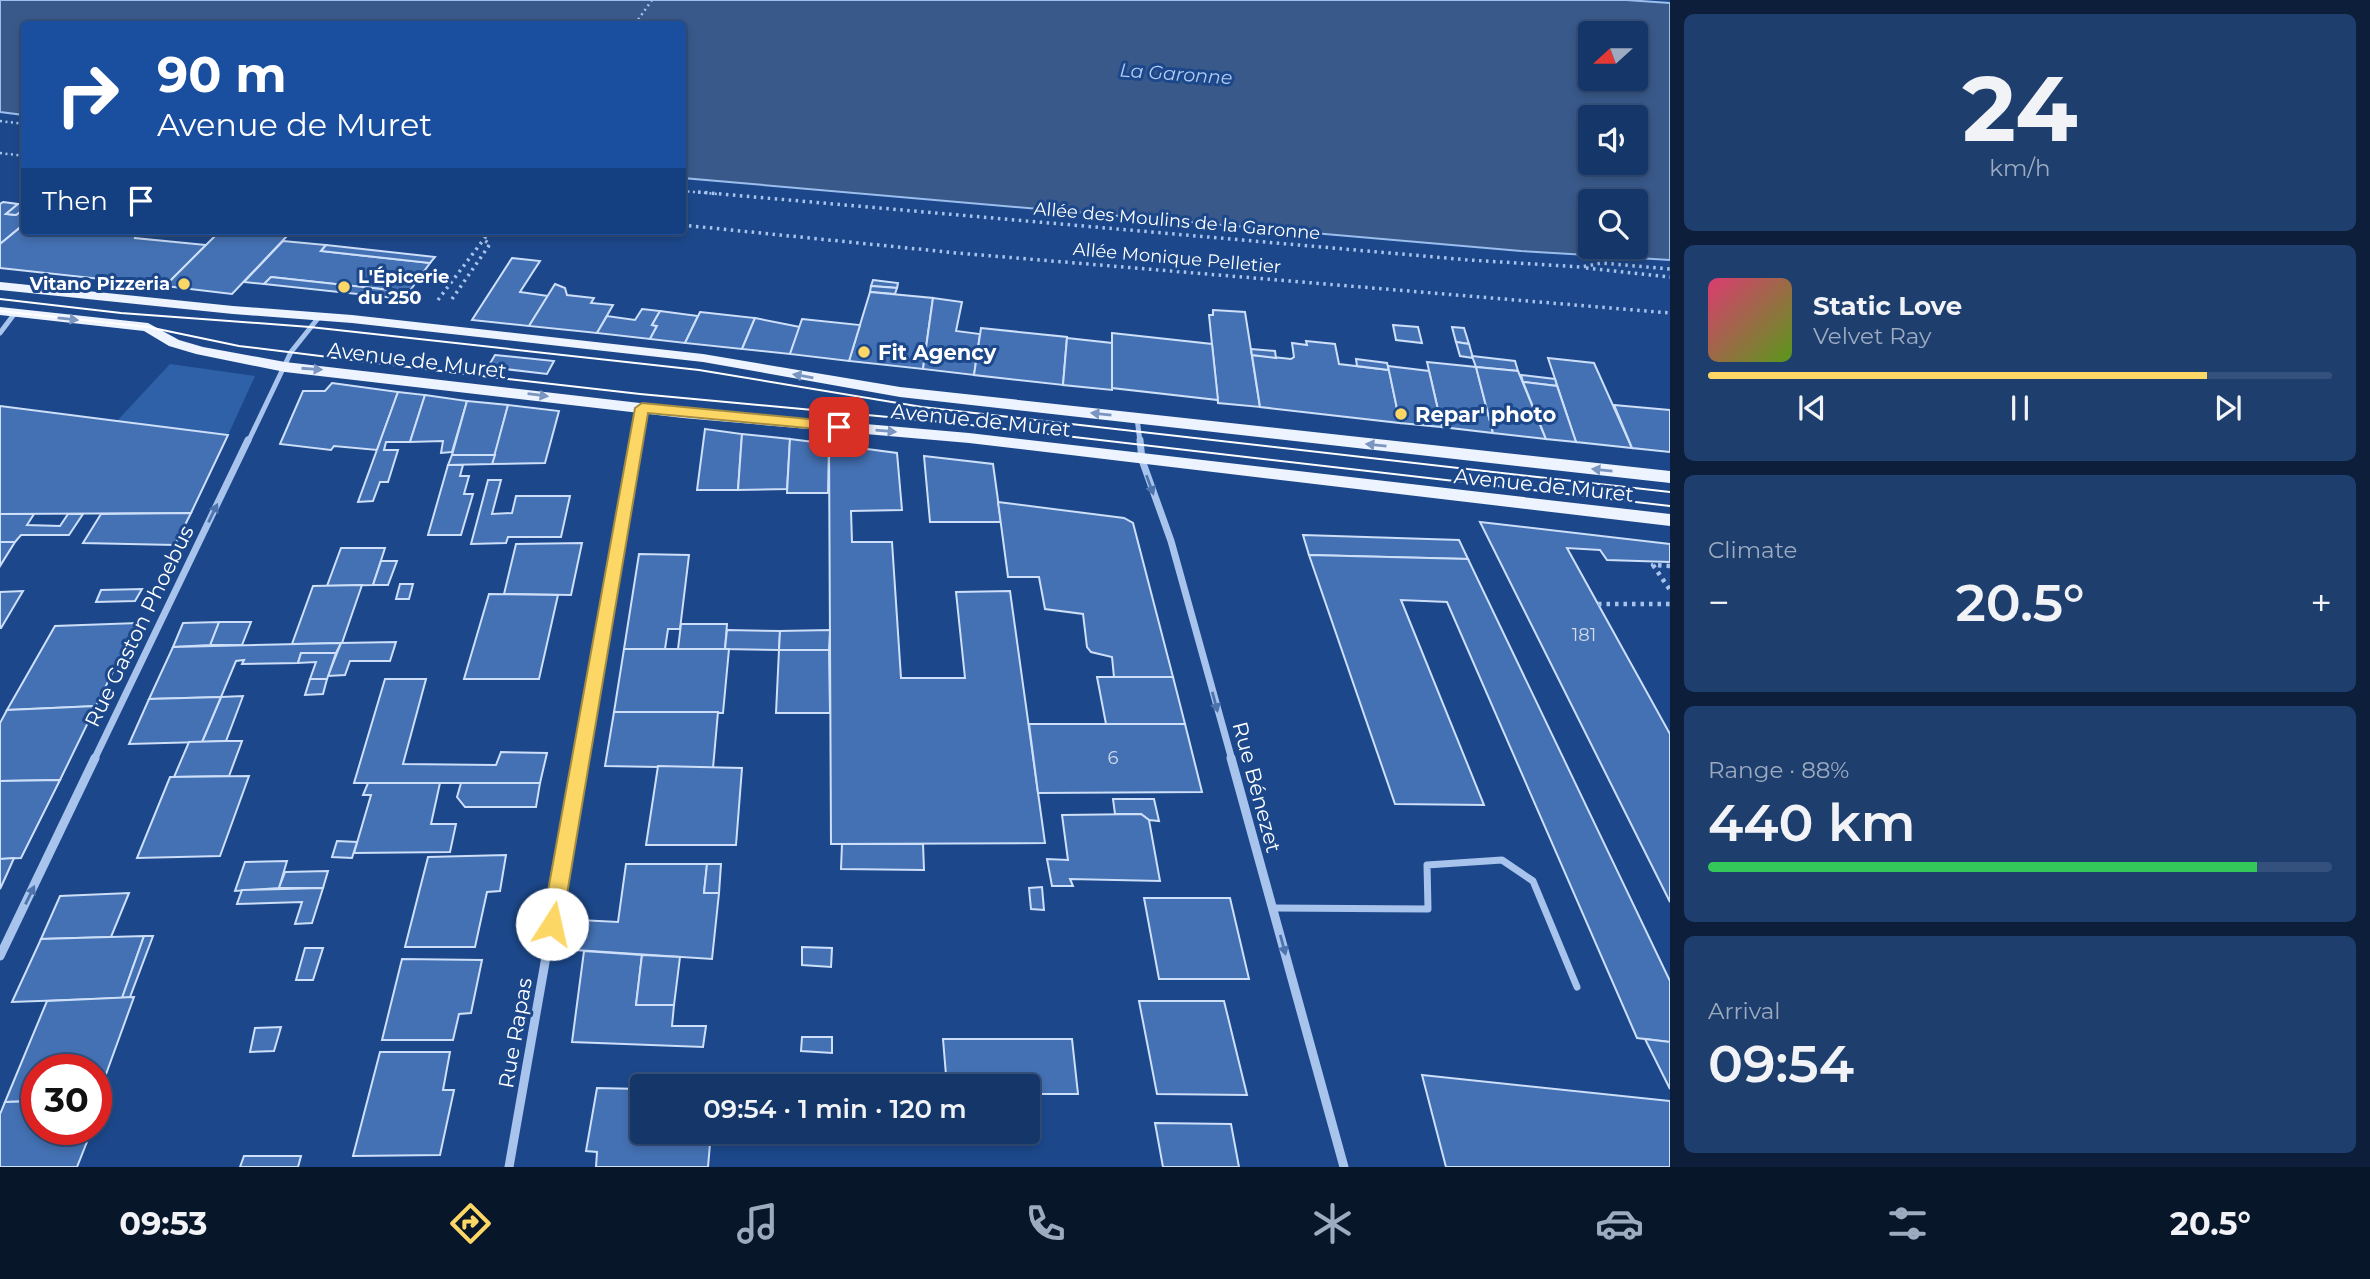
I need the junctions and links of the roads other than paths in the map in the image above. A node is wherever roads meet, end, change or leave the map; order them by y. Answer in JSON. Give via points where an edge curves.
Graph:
{"nodes":[{"id":1,"x":0,"y":286,"type":"edge"},
{"id":2,"x":8,"y":312,"type":"edge"},
{"id":3,"x":319,"y":317,"type":"junction"},
{"id":4,"x":0,"y":333,"type":"edge"},
{"id":5,"x":285,"y":368,"type":"junction"},
{"id":6,"x":642,"y":408,"type":"junction"},
{"id":7,"x":1137,"y":418,"type":"junction"},
{"id":8,"x":1142,"y":460,"type":"junction"},
{"id":9,"x":1670,"y":477,"type":"edge"},
{"id":10,"x":1670,"y":520,"type":"edge"},
{"id":11,"x":1273,"y":908,"type":"junction"},
{"id":12,"x":0,"y":956,"type":"edge"},
{"id":13,"x":1577,"y":987,"type":"dead end"},
{"id":14,"x":509,"y":1167,"type":"edge"},
{"id":15,"x":1344,"y":1167,"type":"edge"}],
"edges":[{"from":1,"to":3,"type":"main road","name":"Avenue de Muret"},
{"from":2,"to":4,"type":"street"},
{"from":2,"to":5,"type":"main road","name":"Avenue de Muret","one_way":true,"via":[[148,327],[201,352]]},
{"from":3,"to":5,"type":"street","name":"Rue Gaston Phoebus","via":[[291,352]]},
{"from":7,"to":3,"type":"main road","name":"Avenue de Muret","one_way":true,"via":[[900,393],[703,359]]},
{"from":5,"to":6,"type":"main road","name":"Avenue de Muret","one_way":true},
{"from":12,"to":5,"type":"street","name":"Rue Gaston Phoebus","one_way":true},
{"from":6,"to":8,"type":"main road","name":"Avenue de Muret","one_way":true,"via":[[969,438]]},
{"from":6,"to":14,"type":"street","name":"Rue Rapas"},
{"from":7,"to":8,"type":"street","name":"Rue Bénezet"},
{"from":9,"to":7,"type":"main road","name":"Avenue de Muret","one_way":true},
{"from":8,"to":10,"type":"main road","name":"Avenue de Muret"},
{"from":8,"to":11,"type":"street","name":"Rue Bénezet","one_way":true,"via":[[1171,541]]},
{"from":11,"to":13,"type":"lane","via":[[1428,909],[1427,865],[1502,860],[1533,881]]},
{"from":11,"to":15,"type":"street","name":"Rue Bénezet","one_way":true}]}
